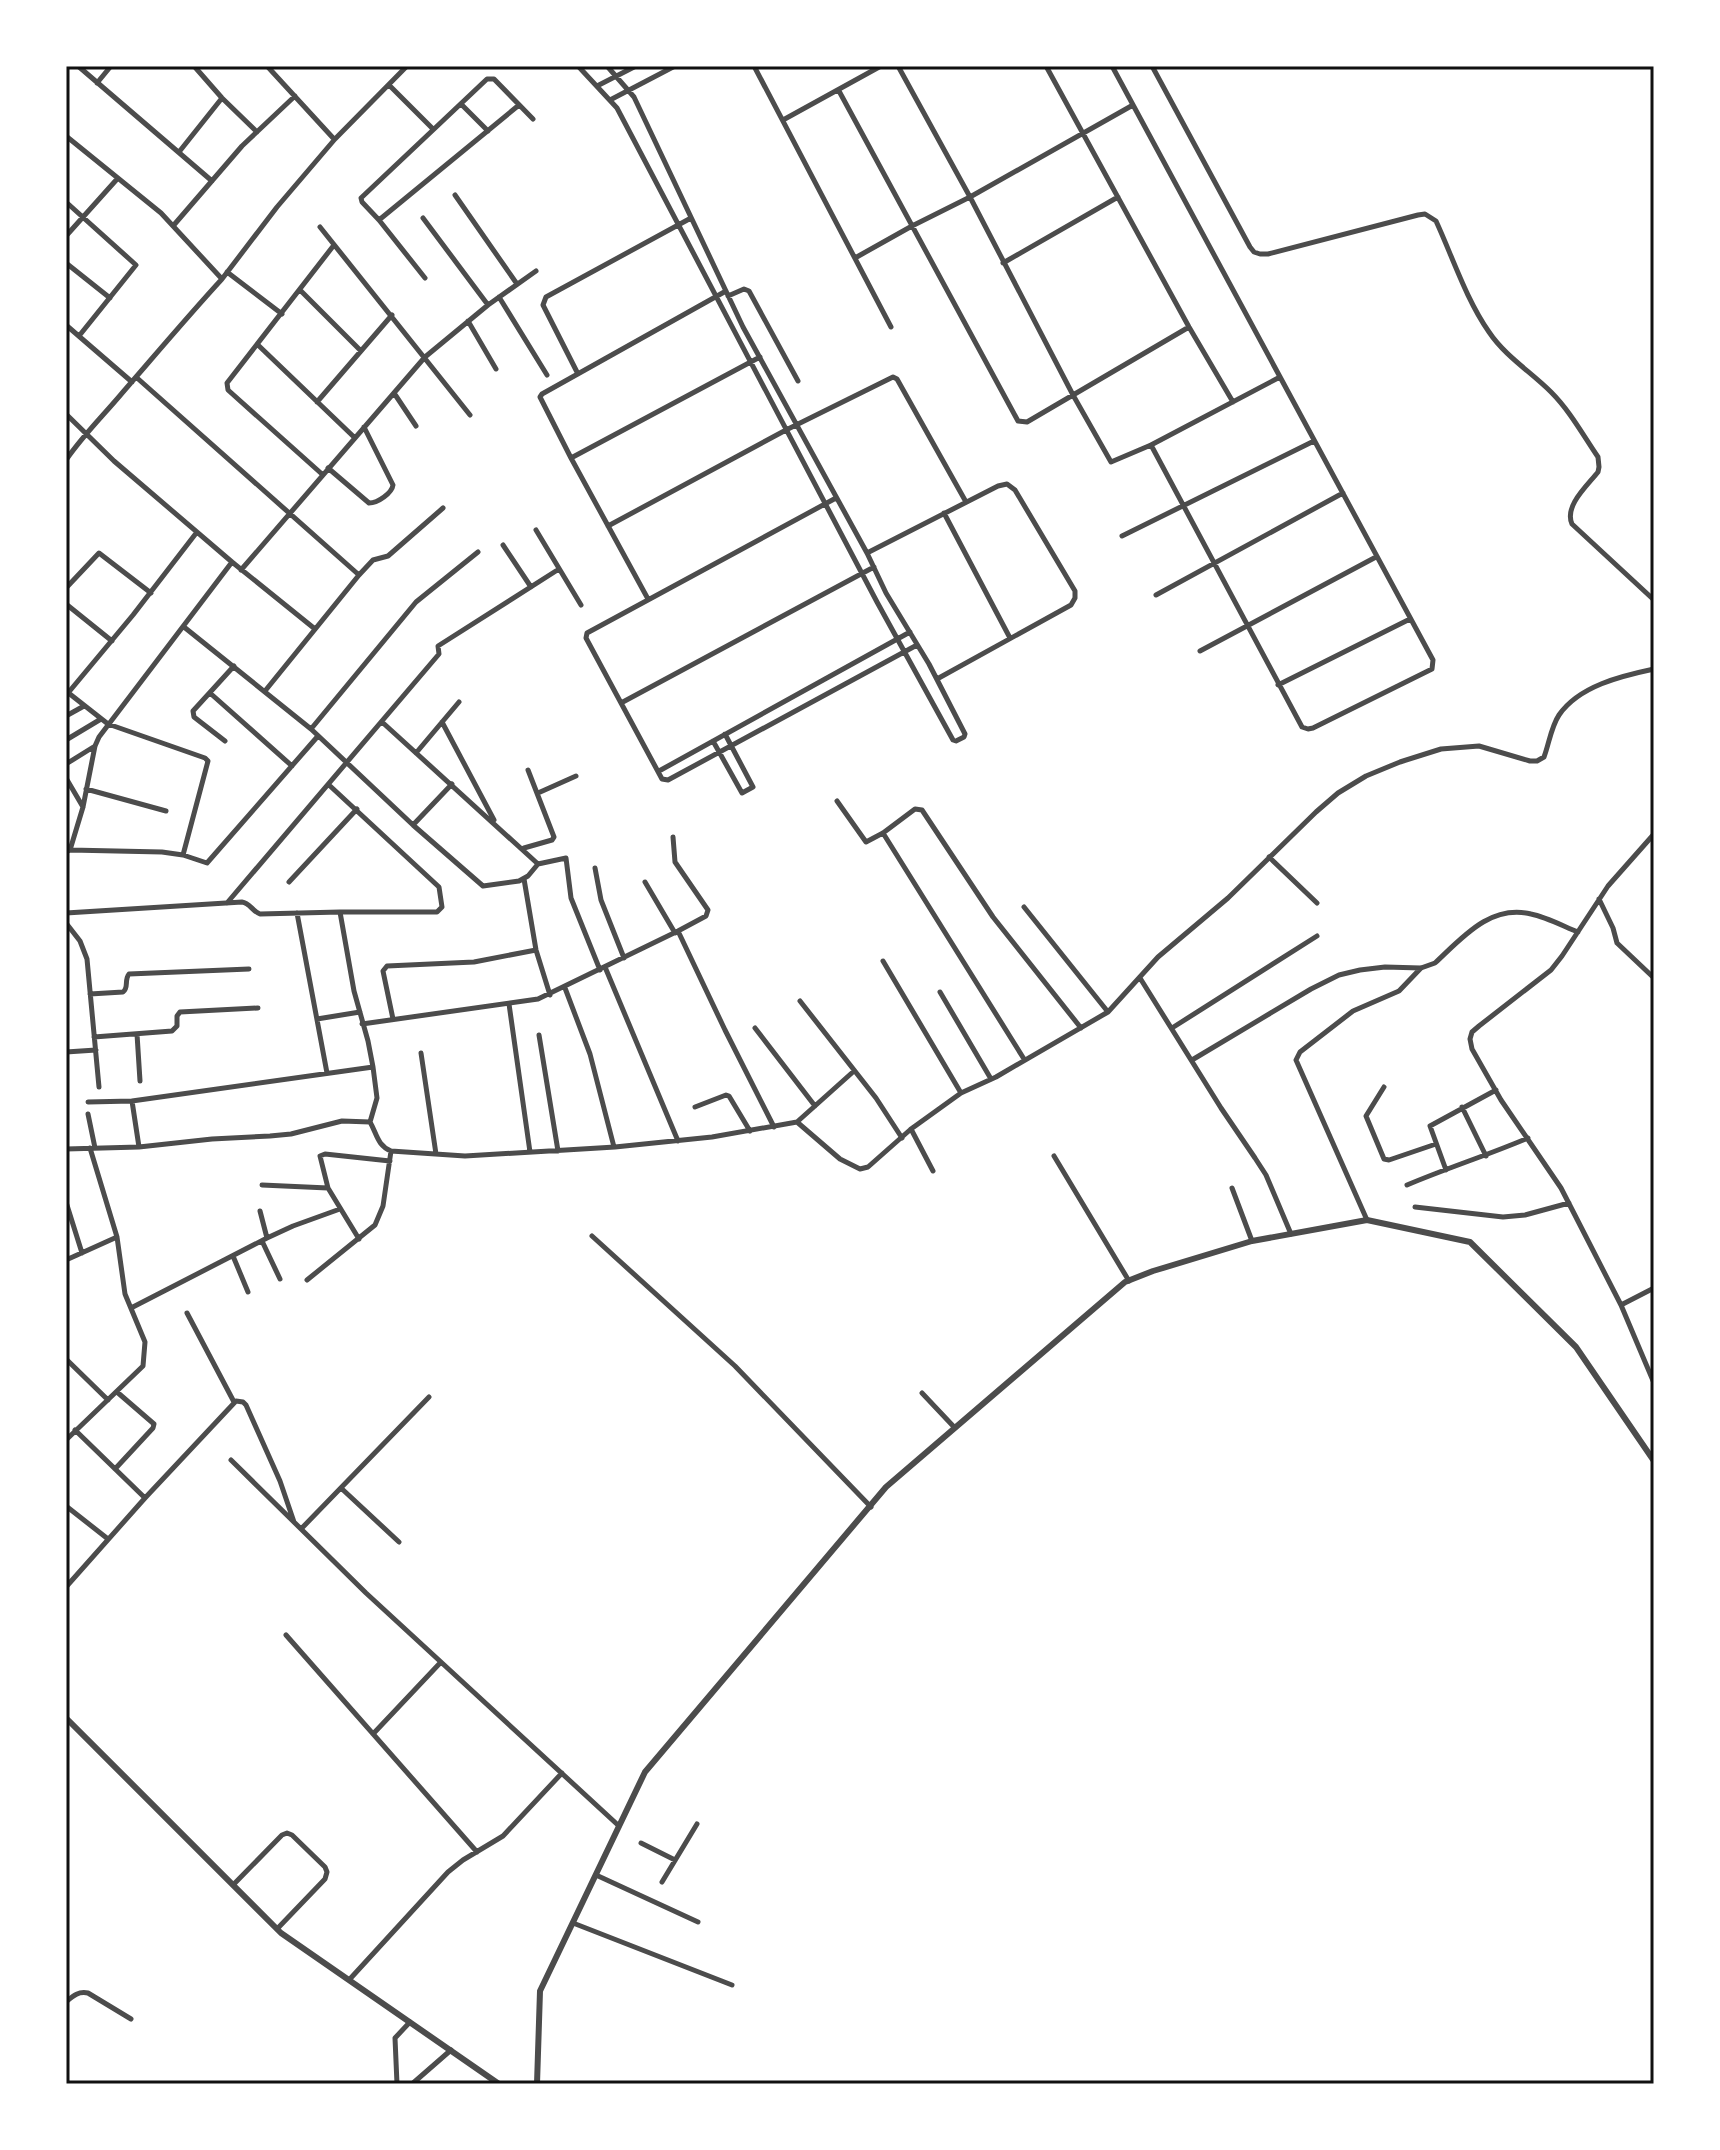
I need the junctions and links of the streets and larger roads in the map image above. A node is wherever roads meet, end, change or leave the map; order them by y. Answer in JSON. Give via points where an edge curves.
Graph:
{"nodes":[{"id":1,"x":78,"y":66,"type":"edge"},
{"id":2,"x":111,"y":66,"type":"edge"},
{"id":3,"x":194,"y":66,"type":"edge"},
{"id":4,"x":267,"y":66,"type":"edge"},
{"id":5,"x":407,"y":66,"type":"edge"},
{"id":6,"x":578,"y":66,"type":"edge"},
{"id":7,"x":607,"y":66,"type":"edge"},
{"id":8,"x":636,"y":66,"type":"edge"},
{"id":9,"x":675,"y":66,"type":"edge"},
{"id":10,"x":754,"y":66,"type":"edge"},
{"id":11,"x":881,"y":66,"type":"edge"},
{"id":12,"x":898,"y":66,"type":"edge"},
{"id":13,"x":1046,"y":66,"type":"edge"},
{"id":14,"x":1112,"y":66,"type":"edge"},
{"id":15,"x":1152,"y":66,"type":"edge"},
{"id":16,"x":616,"y":76,"type":"junction"},
{"id":17,"x":97,"y":83,"type":"junction"},
{"id":18,"x":389,"y":85,"type":"junction"},
{"id":19,"x":597,"y":86,"type":"junction"},
{"id":20,"x":628,"y":90,"type":"junction"},
{"id":21,"x":839,"y":91,"type":"junction"},
{"id":22,"x":295,"y":96,"type":"junction"},
{"id":23,"x":222,"y":98,"type":"junction"},
{"id":24,"x":610,"y":100,"type":"junction"},
{"id":25,"x":461,"y":104,"type":"junction"},
{"id":26,"x":519,"y":105,"type":"junction"},
{"id":27,"x":1133,"y":105,"type":"junction"},
{"id":28,"x":533,"y":119,"type":"dead end"},
{"id":29,"x":783,"y":120,"type":"junction"},
{"id":30,"x":433,"y":129,"type":"junction"},
{"id":31,"x":488,"y":131,"type":"junction"},
{"id":32,"x":257,"y":132,"type":"junction"},
{"id":33,"x":1082,"y":132,"type":"junction"},
{"id":34,"x":66,"y":136,"type":"edge"},
{"id":35,"x":335,"y":139,"type":"junction"},
{"id":36,"x":179,"y":152,"type":"junction"},
{"id":37,"x":118,"y":178,"type":"junction"},
{"id":38,"x":212,"y":181,"type":"junction"},
{"id":39,"x":455,"y":195,"type":"dead end"},
{"id":40,"x":970,"y":197,"type":"junction"},
{"id":41,"x":1118,"y":197,"type":"junction"},
{"id":42,"x":66,"y":202,"type":"edge"},
{"id":43,"x":83,"y":217,"type":"junction"},
{"id":44,"x":423,"y":218,"type":"dead end"},
{"id":45,"x":691,"y":218,"type":"junction"},
{"id":46,"x":379,"y":220,"type":"junction"},
{"id":47,"x":678,"y":225,"type":"junction"},
{"id":48,"x":173,"y":226,"type":"junction"},
{"id":49,"x":912,"y":226,"type":"junction"},
{"id":50,"x":320,"y":227,"type":"dead end"},
{"id":51,"x":66,"y":236,"type":"edge"},
{"id":52,"x":334,"y":245,"type":"junction"},
{"id":53,"x":855,"y":258,"type":"junction"},
{"id":54,"x":66,"y":263,"type":"edge"},
{"id":55,"x":1003,"y":263,"type":"junction"},
{"id":56,"x":536,"y":271,"type":"dead end"},
{"id":57,"x":227,"y":272,"type":"junction"},
{"id":58,"x":425,"y":278,"type":"dead end"},
{"id":59,"x":222,"y":279,"type":"junction"},
{"id":60,"x":517,"y":284,"type":"junction"},
{"id":61,"x":300,"y":290,"type":"junction"},
{"id":62,"x":727,"y":294,"type":"junction"},
{"id":63,"x":716,"y":296,"type":"junction"},
{"id":64,"x":499,"y":297,"type":"junction"},
{"id":65,"x":110,"y":298,"type":"junction"},
{"id":66,"x":488,"y":305,"type":"junction"},
{"id":67,"x":282,"y":314,"type":"junction"},
{"id":68,"x":392,"y":315,"type":"junction"},
{"id":69,"x":468,"y":321,"type":"junction"},
{"id":70,"x":66,"y":325,"type":"edge"},
{"id":71,"x":891,"y":327,"type":"dead end"},
{"id":72,"x":1189,"y":327,"type":"junction"},
{"id":73,"x":79,"y":336,"type":"junction"},
{"id":74,"x":258,"y":345,"type":"junction"},
{"id":75,"x":361,"y":351,"type":"junction"},
{"id":76,"x":425,"y":357,"type":"junction"},
{"id":77,"x":760,"y":357,"type":"junction"},
{"id":78,"x":751,"y":362,"type":"junction"},
{"id":79,"x":496,"y":369,"type":"dead end"},
{"id":80,"x":578,"y":374,"type":"junction"},
{"id":81,"x":547,"y":375,"type":"dead end"},
{"id":82,"x":1280,"y":377,"type":"junction"},
{"id":83,"x":134,"y":379,"type":"junction"},
{"id":84,"x":798,"y":381,"type":"dead end"},
{"id":85,"x":394,"y":393,"type":"junction"},
{"id":86,"x":1073,"y":395,"type":"junction"},
{"id":87,"x":317,"y":402,"type":"junction"},
{"id":88,"x":1233,"y":402,"type":"junction"},
{"id":89,"x":66,"y":414,"type":"edge"},
{"id":90,"x":470,"y":415,"type":"dead end"},
{"id":91,"x":796,"y":425,"type":"junction"},
{"id":92,"x":416,"y":426,"type":"dead end"},
{"id":93,"x":364,"y":427,"type":"junction"},
{"id":94,"x":786,"y":430,"type":"junction"},
{"id":95,"x":85,"y":433,"type":"junction"},
{"id":96,"x":355,"y":438,"type":"junction"},
{"id":97,"x":1314,"y":441,"type":"junction"},
{"id":98,"x":1151,"y":445,"type":"junction"},
{"id":99,"x":571,"y":458,"type":"junction"},
{"id":100,"x":66,"y":460,"type":"edge"},
{"id":101,"x":328,"y":468,"type":"junction"},
{"id":102,"x":323,"y":475,"type":"junction"},
{"id":103,"x":1343,"y":493,"type":"junction"},
{"id":104,"x":836,"y":498,"type":"junction"},
{"id":105,"x":966,"y":502,"type":"junction"},
{"id":106,"x":826,"y":505,"type":"junction"},
{"id":107,"x":1183,"y":507,"type":"junction"},
{"id":108,"x":443,"y":508,"type":"dead end"},
{"id":109,"x":944,"y":513,"type":"junction"},
{"id":110,"x":291,"y":515,"type":"junction"},
{"id":111,"x":608,"y":526,"type":"junction"},
{"id":112,"x":536,"y":530,"type":"dead end"},
{"id":113,"x":197,"y":532,"type":"junction"},
{"id":114,"x":1122,"y":536,"type":"dead end"},
{"id":115,"x":503,"y":545,"type":"dead end"},
{"id":116,"x":478,"y":552,"type":"dead end"},
{"id":117,"x":867,"y":553,"type":"junction"},
{"id":118,"x":1376,"y":557,"type":"junction"},
{"id":119,"x":232,"y":562,"type":"junction"},
{"id":120,"x":1213,"y":563,"type":"junction"},
{"id":121,"x":874,"y":567,"type":"junction"},
{"id":122,"x":559,"y":569,"type":"junction"},
{"id":123,"x":241,"y":570,"type":"junction"},
{"id":124,"x":862,"y":573,"type":"junction"},
{"id":125,"x":359,"y":575,"type":"junction"},
{"id":126,"x":531,"y":587,"type":"junction"},
{"id":127,"x":66,"y":588,"type":"edge"},
{"id":128,"x":151,"y":593,"type":"junction"},
{"id":129,"x":1156,"y":595,"type":"dead end"},
{"id":130,"x":648,"y":599,"type":"junction"},
{"id":131,"x":1654,"y":600,"type":"edge"},
{"id":132,"x":66,"y":604,"type":"edge"},
{"id":133,"x":581,"y":605,"type":"dead end"},
{"id":134,"x":1410,"y":619,"type":"junction"},
{"id":135,"x":1247,"y":626,"type":"junction"},
{"id":136,"x":184,"y":627,"type":"junction"},
{"id":137,"x":315,"y":629,"type":"junction"},
{"id":138,"x":910,"y":632,"type":"junction"},
{"id":139,"x":1010,"y":638,"type":"junction"},
{"id":140,"x":897,"y":639,"type":"junction"},
{"id":141,"x":112,"y":641,"type":"junction"},
{"id":142,"x":917,"y":645,"type":"junction"},
{"id":143,"x":904,"y":651,"type":"junction"},
{"id":144,"x":1200,"y":651,"type":"dead end"},
{"id":145,"x":234,"y":666,"type":"junction"},
{"id":146,"x":1654,"y":669,"type":"edge"},
{"id":147,"x":937,"y":679,"type":"junction"},
{"id":148,"x":1278,"y":685,"type":"junction"},
{"id":149,"x":265,"y":691,"type":"junction"},
{"id":150,"x":67,"y":692,"type":"edge"},
{"id":151,"x":210,"y":693,"type":"junction"},
{"id":152,"x":795,"y":695,"type":"junction"},
{"id":153,"x":459,"y":702,"type":"dead end"},
{"id":154,"x":621,"y":703,"type":"junction"},
{"id":155,"x":84,"y":706,"type":"junction"},
{"id":156,"x":802,"y":707,"type":"junction"},
{"id":157,"x":66,"y":716,"type":"edge"},
{"id":158,"x":101,"y":719,"type":"junction"},
{"id":159,"x":382,"y":722,"type":"junction"},
{"id":160,"x":442,"y":722,"type":"junction"},
{"id":161,"x":108,"y":724,"type":"junction"},
{"id":162,"x":311,"y":729,"type":"junction"},
{"id":163,"x":725,"y":734,"type":"junction"},
{"id":164,"x":318,"y":736,"type":"junction"},
{"id":165,"x":66,"y":740,"type":"edge"},
{"id":166,"x":225,"y":741,"type":"dead end"},
{"id":167,"x":713,"y":741,"type":"junction"},
{"id":168,"x":95,"y":746,"type":"junction"},
{"id":169,"x":731,"y":746,"type":"junction"},
{"id":170,"x":719,"y":752,"type":"junction"},
{"id":171,"x":416,"y":753,"type":"junction"},
{"id":172,"x":66,"y":764,"type":"edge"},
{"id":173,"x":347,"y":764,"type":"junction"},
{"id":174,"x":292,"y":766,"type":"junction"},
{"id":175,"x":528,"y":770,"type":"dead end"},
{"id":176,"x":659,"y":771,"type":"junction"},
{"id":177,"x":576,"y":776,"type":"dead end"},
{"id":178,"x":66,"y":778,"type":"edge"},
{"id":179,"x":452,"y":784,"type":"junction"},
{"id":180,"x":329,"y":785,"type":"junction"},
{"id":181,"x":86,"y":789,"type":"junction"},
{"id":182,"x":538,"y":793,"type":"junction"},
{"id":183,"x":837,"y":801,"type":"dead end"},
{"id":184,"x":83,"y":807,"type":"junction"},
{"id":185,"x":357,"y":809,"type":"junction"},
{"id":186,"x":166,"y":811,"type":"dead end"},
{"id":187,"x":496,"y":823,"type":"junction"},
{"id":188,"x":413,"y":825,"type":"junction"},
{"id":189,"x":883,"y":833,"type":"junction"},
{"id":190,"x":1654,"y":834,"type":"edge"},
{"id":191,"x":673,"y":837,"type":"dead end"},
{"id":192,"x":523,"y":849,"type":"junction"},
{"id":193,"x":67,"y":851,"type":"edge"},
{"id":194,"x":183,"y":855,"type":"junction"},
{"id":195,"x":1269,"y":857,"type":"junction"},
{"id":196,"x":538,"y":864,"type":"junction"},
{"id":197,"x":595,"y":868,"type":"dead end"},
{"id":198,"x":524,"y":879,"type":"junction"},
{"id":199,"x":289,"y":882,"type":"dead end"},
{"id":200,"x":645,"y":882,"type":"dead end"},
{"id":201,"x":1599,"y":899,"type":"junction"},
{"id":202,"x":227,"y":903,"type":"junction"},
{"id":203,"x":1317,"y":903,"type":"dead end"},
{"id":204,"x":1024,"y":907,"type":"dead end"},
{"id":205,"x":340,"y":912,"type":"junction"},
{"id":206,"x":66,"y":913,"type":"edge"},
{"id":207,"x":297,"y":913,"type":"junction"},
{"id":208,"x":66,"y":923,"type":"edge"},
{"id":209,"x":677,"y":932,"type":"junction"},
{"id":210,"x":1578,"y":932,"type":"junction"},
{"id":211,"x":1317,"y":936,"type":"dead end"},
{"id":212,"x":536,"y":950,"type":"junction"},
{"id":213,"x":624,"y":958,"type":"junction"},
{"id":214,"x":883,"y":961,"type":"dead end"},
{"id":215,"x":1421,"y":968,"type":"junction"},
{"id":216,"x":249,"y":969,"type":"dead end"},
{"id":217,"x":603,"y":969,"type":"junction"},
{"id":218,"x":1140,"y":978,"type":"junction"},
{"id":219,"x":1654,"y":978,"type":"edge"},
{"id":220,"x":565,"y":988,"type":"junction"},
{"id":221,"x":940,"y":992,"type":"dead end"},
{"id":222,"x":90,"y":994,"type":"junction"},
{"id":223,"x":550,"y":995,"type":"junction"},
{"id":224,"x":800,"y":1001,"type":"dead end"},
{"id":225,"x":509,"y":1004,"type":"junction"},
{"id":226,"x":258,"y":1008,"type":"dead end"},
{"id":227,"x":360,"y":1012,"type":"junction"},
{"id":228,"x":1108,"y":1012,"type":"junction"},
{"id":229,"x":317,"y":1019,"type":"junction"},
{"id":230,"x":393,"y":1019,"type":"junction"},
{"id":231,"x":362,"y":1024,"type":"junction"},
{"id":232,"x":755,"y":1028,"type":"dead end"},
{"id":233,"x":1081,"y":1028,"type":"junction"},
{"id":234,"x":1172,"y":1028,"type":"junction"},
{"id":235,"x":137,"y":1034,"type":"junction"},
{"id":236,"x":539,"y":1035,"type":"dead end"},
{"id":237,"x":94,"y":1037,"type":"junction"},
{"id":238,"x":96,"y":1050,"type":"junction"},
{"id":239,"x":66,"y":1052,"type":"edge"},
{"id":240,"x":421,"y":1053,"type":"dead end"},
{"id":241,"x":1024,"y":1059,"type":"junction"},
{"id":242,"x":1192,"y":1060,"type":"junction"},
{"id":243,"x":373,"y":1067,"type":"junction"},
{"id":244,"x":854,"y":1071,"type":"junction"},
{"id":245,"x":327,"y":1073,"type":"junction"},
{"id":246,"x":991,"y":1079,"type":"junction"},
{"id":247,"x":140,"y":1081,"type":"dead end"},
{"id":248,"x":99,"y":1087,"type":"dead end"},
{"id":249,"x":1384,"y":1087,"type":"dead end"},
{"id":250,"x":1496,"y":1090,"type":"junction"},
{"id":251,"x":961,"y":1093,"type":"junction"},
{"id":252,"x":132,"y":1101,"type":"junction"},
{"id":253,"x":88,"y":1102,"type":"dead end"},
{"id":254,"x":815,"y":1106,"type":"junction"},
{"id":255,"x":695,"y":1107,"type":"dead end"},
{"id":256,"x":1462,"y":1107,"type":"junction"},
{"id":257,"x":88,"y":1114,"type":"dead end"},
{"id":258,"x":370,"y":1122,"type":"junction"},
{"id":259,"x":797,"y":1122,"type":"junction"},
{"id":260,"x":774,"y":1127,"type":"junction"},
{"id":261,"x":911,"y":1129,"type":"junction"},
{"id":262,"x":750,"y":1131,"type":"junction"},
{"id":263,"x":902,"y":1138,"type":"junction"},
{"id":264,"x":1528,"y":1138,"type":"junction"},
{"id":265,"x":678,"y":1141,"type":"junction"},
{"id":266,"x":1436,"y":1144,"type":"junction"},
{"id":267,"x":139,"y":1147,"type":"junction"},
{"id":268,"x":615,"y":1147,"type":"junction"},
{"id":269,"x":92,"y":1148,"type":"junction"},
{"id":270,"x":66,"y":1149,"type":"edge"},
{"id":271,"x":391,"y":1151,"type":"junction"},
{"id":272,"x":558,"y":1151,"type":"junction"},
{"id":273,"x":530,"y":1152,"type":"junction"},
{"id":274,"x":436,"y":1154,"type":"junction"},
{"id":275,"x":1054,"y":1156,"type":"dead end"},
{"id":276,"x":1486,"y":1156,"type":"junction"},
{"id":277,"x":390,"y":1161,"type":"junction"},
{"id":278,"x":1446,"y":1170,"type":"junction"},
{"id":279,"x":933,"y":1171,"type":"dead end"},
{"id":280,"x":262,"y":1185,"type":"dead end"},
{"id":281,"x":1407,"y":1185,"type":"dead end"},
{"id":282,"x":328,"y":1188,"type":"junction"},
{"id":283,"x":1232,"y":1188,"type":"dead end"},
{"id":284,"x":66,"y":1202,"type":"edge"},
{"id":285,"x":1569,"y":1203,"type":"junction"},
{"id":286,"x":1415,"y":1207,"type":"dead end"},
{"id":287,"x":340,"y":1209,"type":"junction"},
{"id":288,"x":260,"y":1211,"type":"dead end"},
{"id":289,"x":1367,"y":1220,"type":"junction"},
{"id":290,"x":1291,"y":1234,"type":"junction"},
{"id":291,"x":592,"y":1236,"type":"dead end"},
{"id":292,"x":117,"y":1237,"type":"junction"},
{"id":293,"x":359,"y":1239,"type":"junction"},
{"id":294,"x":265,"y":1240,"type":"junction"},
{"id":295,"x":1252,"y":1241,"type":"junction"},
{"id":296,"x":82,"y":1253,"type":"junction"},
{"id":297,"x":233,"y":1256,"type":"junction"},
{"id":298,"x":66,"y":1260,"type":"edge"},
{"id":299,"x":280,"y":1279,"type":"dead end"},
{"id":300,"x":307,"y":1280,"type":"dead end"},
{"id":301,"x":1129,"y":1281,"type":"junction"},
{"id":302,"x":1654,"y":1288,"type":"edge"},
{"id":303,"x":248,"y":1292,"type":"dead end"},
{"id":304,"x":1621,"y":1305,"type":"junction"},
{"id":305,"x":131,"y":1308,"type":"junction"},
{"id":306,"x":187,"y":1313,"type":"dead end"},
{"id":307,"x":66,"y":1359,"type":"edge"},
{"id":308,"x":1654,"y":1383,"type":"edge"},
{"id":309,"x":117,"y":1392,"type":"junction"},
{"id":310,"x":922,"y":1393,"type":"dead end"},
{"id":311,"x":429,"y":1397,"type":"dead end"},
{"id":312,"x":108,"y":1400,"type":"junction"},
{"id":313,"x":234,"y":1402,"type":"junction"},
{"id":314,"x":955,"y":1428,"type":"junction"},
{"id":315,"x":75,"y":1430,"type":"junction"},
{"id":316,"x":66,"y":1440,"type":"edge"},
{"id":317,"x":231,"y":1460,"type":"dead end"},
{"id":318,"x":1654,"y":1461,"type":"edge"},
{"id":319,"x":115,"y":1469,"type":"junction"},
{"id":320,"x":341,"y":1488,"type":"junction"},
{"id":321,"x":145,"y":1498,"type":"junction"},
{"id":322,"x":66,"y":1506,"type":"edge"},
{"id":323,"x":871,"y":1507,"type":"junction"},
{"id":324,"x":294,"y":1523,"type":"junction"},
{"id":325,"x":301,"y":1529,"type":"junction"},
{"id":326,"x":108,"y":1539,"type":"junction"},
{"id":327,"x":399,"y":1542,"type":"dead end"},
{"id":328,"x":66,"y":1587,"type":"edge"},
{"id":329,"x":286,"y":1635,"type":"dead end"},
{"id":330,"x":441,"y":1662,"type":"junction"},
{"id":331,"x":66,"y":1718,"type":"edge"},
{"id":332,"x":373,"y":1734,"type":"junction"},
{"id":333,"x":562,"y":1773,"type":"junction"},
{"id":334,"x":697,"y":1824,"type":"dead end"},
{"id":335,"x":619,"y":1826,"type":"junction"},
{"id":336,"x":641,"y":1843,"type":"dead end"},
{"id":337,"x":477,"y":1852,"type":"junction"},
{"id":338,"x":675,"y":1860,"type":"junction"},
{"id":339,"x":596,"y":1875,"type":"junction"},
{"id":340,"x":662,"y":1882,"type":"dead end"},
{"id":341,"x":233,"y":1885,"type":"junction"},
{"id":342,"x":698,"y":1922,"type":"dead end"},
{"id":343,"x":573,"y":1923,"type":"junction"},
{"id":344,"x":277,"y":1929,"type":"junction"},
{"id":345,"x":349,"y":1980,"type":"junction"},
{"id":346,"x":732,"y":1985,"type":"dead end"},
{"id":347,"x":66,"y":2002,"type":"edge"},
{"id":348,"x":131,"y":2019,"type":"dead end"},
{"id":349,"x":410,"y":2022,"type":"junction"},
{"id":350,"x":451,"y":2050,"type":"junction"},
{"id":351,"x":397,"y":2084,"type":"edge"},
{"id":352,"x":412,"y":2084,"type":"edge"},
{"id":353,"x":499,"y":2084,"type":"edge"},
{"id":354,"x":537,"y":2084,"type":"edge"}],
"edges":[{"from":1,"to":17,"type":"street"},
{"from":2,"to":17,"type":"street"},
{"from":3,"to":23,"type":"street"},
{"from":4,"to":22,"type":"street"},
{"from":5,"to":18,"type":"street"},
{"from":6,"to":19,"type":"street"},
{"from":7,"to":16,"type":"street"},
{"from":8,"to":16,"type":"street"},
{"from":9,"to":20,"type":"street"},
{"from":10,"to":29,"type":"street"},
{"from":11,"to":21,"type":"street"},
{"from":12,"to":40,"type":"street"},
{"from":13,"to":33,"type":"street"},
{"from":14,"to":27,"type":"street"},
{"from":15,"to":131,"type":"street","via":[[1254,252],[1268,254],[1418,215],[1436,221],[1490,334],[1558,399],[1598,457],[1598,472],[1571,508],[1569,519]]},
{"from":16,"to":19,"type":"street"},
{"from":16,"to":20,"type":"street"},
{"from":17,"to":36,"type":"street"},
{"from":18,"to":30,"type":"street"},
{"from":18,"to":35,"type":"street"},
{"from":19,"to":24,"type":"street"},
{"from":20,"to":24,"type":"street"},
{"from":20,"to":45,"type":"street"},
{"from":21,"to":29,"type":"street"},
{"from":21,"to":49,"type":"street"},
{"from":22,"to":32,"type":"street"},
{"from":22,"to":35,"type":"street"},
{"from":23,"to":32,"type":"street"},
{"from":23,"to":36,"type":"street"},
{"from":24,"to":47,"type":"street"},
{"from":25,"to":26,"type":"street","via":[[490,78]]},
{"from":25,"to":30,"type":"street"},
{"from":25,"to":31,"type":"street"},
{"from":26,"to":28,"type":"street"},
{"from":26,"to":31,"type":"street"},
{"from":27,"to":33,"type":"street"},
{"from":27,"to":82,"type":"street"},
{"from":29,"to":53,"type":"street"},
{"from":30,"to":46,"type":"street","via":[[361,198]]},
{"from":31,"to":46,"type":"street"},
{"from":32,"to":38,"type":"street"},
{"from":33,"to":40,"type":"street"},
{"from":33,"to":41,"type":"street"},
{"from":34,"to":37,"type":"street"},
{"from":35,"to":57,"type":"street"},
{"from":36,"to":38,"type":"street"},
{"from":37,"to":43,"type":"street"},
{"from":37,"to":48,"type":"street"},
{"from":38,"to":48,"type":"street"},
{"from":39,"to":60,"type":"street"},
{"from":40,"to":49,"type":"street"},
{"from":40,"to":55,"type":"street"},
{"from":41,"to":55,"type":"street"},
{"from":41,"to":72,"type":"street"},
{"from":42,"to":43,"type":"street"},
{"from":43,"to":51,"type":"street"},
{"from":43,"to":65,"type":"street","via":[[136,265]]},
{"from":44,"to":66,"type":"street"},
{"from":45,"to":47,"type":"street"},
{"from":45,"to":62,"type":"street"},
{"from":46,"to":58,"type":"street"},
{"from":47,"to":63,"type":"street"},
{"from":47,"to":80,"type":"street","via":[[543,300]]},
{"from":48,"to":59,"type":"street"},
{"from":49,"to":53,"type":"street"},
{"from":49,"to":86,"type":"street","via":[[1018,421],[1027,422]]},
{"from":50,"to":52,"type":"street"},
{"from":52,"to":61,"type":"street"},
{"from":52,"to":68,"type":"street"},
{"from":53,"to":71,"type":"street"},
{"from":54,"to":65,"type":"street"},
{"from":55,"to":86,"type":"street"},
{"from":56,"to":60,"type":"street"},
{"from":57,"to":59,"type":"street"},
{"from":57,"to":67,"type":"street"},
{"from":59,"to":83,"type":"street"},
{"from":60,"to":64,"type":"street"},
{"from":61,"to":67,"type":"street"},
{"from":61,"to":75,"type":"street"},
{"from":62,"to":63,"type":"street"},
{"from":62,"to":77,"type":"street"},
{"from":62,"to":84,"type":"street","via":[[749,291]]},
{"from":63,"to":78,"type":"street"},
{"from":63,"to":80,"type":"street"},
{"from":64,"to":66,"type":"street"},
{"from":64,"to":81,"type":"street"},
{"from":65,"to":73,"type":"street"},
{"from":66,"to":69,"type":"street"},
{"from":67,"to":74,"type":"street"},
{"from":68,"to":75,"type":"street"},
{"from":68,"to":76,"type":"street"},
{"from":69,"to":76,"type":"street"},
{"from":69,"to":79,"type":"street"},
{"from":70,"to":73,"type":"street"},
{"from":72,"to":86,"type":"street"},
{"from":72,"to":88,"type":"street"},
{"from":73,"to":83,"type":"street"},
{"from":74,"to":87,"type":"street"},
{"from":74,"to":102,"type":"street","via":[[227,383],[228,390]]},
{"from":75,"to":87,"type":"street"},
{"from":76,"to":85,"type":"street"},
{"from":76,"to":90,"type":"street"},
{"from":77,"to":78,"type":"street"},
{"from":77,"to":91,"type":"street"},
{"from":78,"to":94,"type":"street"},
{"from":78,"to":99,"type":"street"},
{"from":80,"to":99,"type":"street","via":[[540,397]]},
{"from":82,"to":88,"type":"street"},
{"from":82,"to":97,"type":"street"},
{"from":83,"to":95,"type":"street"},
{"from":83,"to":110,"type":"street"},
{"from":85,"to":92,"type":"street"},
{"from":85,"to":93,"type":"street"},
{"from":86,"to":98,"type":"street","via":[[1111,462]]},
{"from":87,"to":96,"type":"street"},
{"from":88,"to":98,"type":"street"},
{"from":89,"to":95,"type":"street"},
{"from":91,"to":94,"type":"street"},
{"from":91,"to":104,"type":"street"},
{"from":91,"to":105,"type":"street","via":[[893,377]]},
{"from":93,"to":96,"type":"street"},
{"from":93,"to":101,"type":"street","via":[[392,490],[369,503]]},
{"from":94,"to":106,"type":"street"},
{"from":94,"to":111,"type":"street"},
{"from":95,"to":100,"type":"street"},
{"from":95,"to":113,"type":"street"},
{"from":96,"to":101,"type":"street"},
{"from":97,"to":103,"type":"street"},
{"from":97,"to":107,"type":"street"},
{"from":98,"to":107,"type":"street"},
{"from":99,"to":111,"type":"street"},
{"from":101,"to":102,"type":"street"},
{"from":102,"to":110,"type":"street"},
{"from":103,"to":118,"type":"street"},
{"from":103,"to":120,"type":"street"},
{"from":104,"to":106,"type":"street"},
{"from":104,"to":117,"type":"street"},
{"from":105,"to":109,"type":"street"},
{"from":105,"to":139,"type":"street","via":[[998,486],[1007,484],[1015,490],[1075,591],[1071,605]]},
{"from":106,"to":124,"type":"street"},
{"from":106,"to":130,"type":"street"},
{"from":107,"to":114,"type":"street"},
{"from":107,"to":120,"type":"street"},
{"from":108,"to":125,"type":"street"},
{"from":109,"to":117,"type":"street"},
{"from":109,"to":139,"type":"street"},
{"from":110,"to":123,"type":"street"},
{"from":110,"to":125,"type":"street"},
{"from":111,"to":130,"type":"street"},
{"from":112,"to":122,"type":"street"},
{"from":113,"to":119,"type":"street"},
{"from":113,"to":128,"type":"street"},
{"from":115,"to":126,"type":"street"},
{"from":116,"to":162,"type":"street","via":[[416,602]]},
{"from":117,"to":121,"type":"street"},
{"from":118,"to":134,"type":"street"},
{"from":118,"to":135,"type":"street"},
{"from":119,"to":123,"type":"street"},
{"from":119,"to":136,"type":"street"},
{"from":120,"to":129,"type":"street"},
{"from":120,"to":135,"type":"street"},
{"from":121,"to":124,"type":"street"},
{"from":121,"to":138,"type":"street"},
{"from":122,"to":126,"type":"street"},
{"from":122,"to":133,"type":"street"},
{"from":123,"to":137,"type":"street"},
{"from":124,"to":140,"type":"street"},
{"from":124,"to":154,"type":"street"},
{"from":125,"to":137,"type":"street"},
{"from":126,"to":159,"type":"street","via":[[438,646],[439,654]]},
{"from":127,"to":128,"type":"street","via":[[99,553]]},
{"from":128,"to":141,"type":"street"},
{"from":130,"to":154,"type":"street","via":[[587,633]]},
{"from":132,"to":141,"type":"street"},
{"from":134,"to":148,"type":"street"},
{"from":134,"to":148,"type":"street","via":[[1433,660],[1428,672],[1308,729],[1298,723]]},
{"from":135,"to":144,"type":"street"},
{"from":135,"to":148,"type":"street"},
{"from":136,"to":145,"type":"street"},
{"from":136,"to":161,"type":"street"},
{"from":137,"to":149,"type":"street"},
{"from":138,"to":140,"type":"street"},
{"from":138,"to":142,"type":"street"},
{"from":139,"to":147,"type":"street"},
{"from":140,"to":143,"type":"street"},
{"from":140,"to":152,"type":"street"},
{"from":141,"to":150,"type":"street"},
{"from":142,"to":143,"type":"street"},
{"from":142,"to":147,"type":"street"},
{"from":143,"to":147,"type":"street","via":[[956,741],[965,734]]},
{"from":143,"to":156,"type":"street"},
{"from":145,"to":149,"type":"street"},
{"from":145,"to":151,"type":"street"},
{"from":146,"to":195,"type":"street","via":[[1626,675],[1571,700],[1557,718],[1544,757],[1537,761],[1479,746],[1441,749],[1400,762],[1338,793]]},
{"from":149,"to":162,"type":"street"},
{"from":150,"to":155,"type":"street"},
{"from":151,"to":166,"type":"street","via":[[192,714]]},
{"from":151,"to":174,"type":"street"},
{"from":152,"to":156,"type":"street"},
{"from":152,"to":163,"type":"street"},
{"from":153,"to":160,"type":"street"},
{"from":154,"to":176,"type":"street"},
{"from":155,"to":157,"type":"street"},
{"from":155,"to":158,"type":"street"},
{"from":156,"to":169,"type":"street"},
{"from":158,"to":161,"type":"street"},
{"from":158,"to":165,"type":"street"},
{"from":159,"to":171,"type":"street"},
{"from":159,"to":173,"type":"street"},
{"from":160,"to":171,"type":"street"},
{"from":160,"to":187,"type":"street"},
{"from":161,"to":168,"type":"street"},
{"from":161,"to":194,"type":"street","via":[[208,761]]},
{"from":162,"to":164,"type":"street"},
{"from":163,"to":167,"type":"street"},
{"from":163,"to":169,"type":"street"},
{"from":164,"to":173,"type":"street"},
{"from":164,"to":174,"type":"street"},
{"from":167,"to":170,"type":"street"},
{"from":167,"to":176,"type":"street"},
{"from":168,"to":172,"type":"street"},
{"from":168,"to":181,"type":"street"},
{"from":169,"to":170,"type":"street"},
{"from":169,"to":170,"type":"street","via":[[753,787],[742,793]]},
{"from":170,"to":176,"type":"street","via":[[668,780]]},
{"from":171,"to":179,"type":"street"},
{"from":173,"to":180,"type":"street"},
{"from":173,"to":188,"type":"street"},
{"from":174,"to":194,"type":"street","via":[[207,863]]},
{"from":175,"to":182,"type":"street"},
{"from":177,"to":182,"type":"street"},
{"from":178,"to":184,"type":"street"},
{"from":179,"to":187,"type":"street"},
{"from":179,"to":188,"type":"street"},
{"from":180,"to":185,"type":"street"},
{"from":180,"to":202,"type":"street"},
{"from":181,"to":184,"type":"street"},
{"from":181,"to":186,"type":"street"},
{"from":182,"to":192,"type":"street","via":[[554,837]]},
{"from":183,"to":189,"type":"street","via":[[866,842]]},
{"from":184,"to":193,"type":"street"},
{"from":185,"to":199,"type":"street"},
{"from":185,"to":205,"type":"street","via":[[439,887],[442,907],[437,912]]},
{"from":187,"to":192,"type":"street"},
{"from":188,"to":198,"type":"street","via":[[483,886]]},
{"from":189,"to":233,"type":"street","via":[[915,809],[922,810],[993,917]]},
{"from":189,"to":241,"type":"street"},
{"from":190,"to":201,"type":"street"},
{"from":191,"to":209,"type":"street","via":[[675,862],[708,913]]},
{"from":192,"to":196,"type":"street"},
{"from":193,"to":194,"type":"street"},
{"from":195,"to":203,"type":"street"},
{"from":195,"to":218,"type":"street"},
{"from":196,"to":198,"type":"street"},
{"from":196,"to":217,"type":"street","via":[[566,858],[571,898]]},
{"from":197,"to":213,"type":"street","via":[[601,900]]},
{"from":198,"to":212,"type":"street"},
{"from":200,"to":209,"type":"street"},
{"from":201,"to":210,"type":"street"},
{"from":201,"to":219,"type":"street","via":[[1617,943]]},
{"from":202,"to":206,"type":"street"},
{"from":202,"to":207,"type":"street","via":[[246,903],[260,914]]},
{"from":204,"to":228,"type":"street"},
{"from":205,"to":207,"type":"street"},
{"from":205,"to":227,"type":"street"},
{"from":207,"to":229,"type":"street"},
{"from":208,"to":222,"type":"street","via":[[84,949]]},
{"from":209,"to":213,"type":"street"},
{"from":209,"to":260,"type":"street"},
{"from":210,"to":215,"type":"street","via":[[1531,913],[1511,912],[1478,924],[1435,963]]},
{"from":210,"to":250,"type":"street","via":[[1551,970],[1472,1032],[1472,1049]]},
{"from":211,"to":234,"type":"street"},
{"from":212,"to":223,"type":"street"},
{"from":212,"to":230,"type":"street","via":[[474,962],[387,966],[383,971]]},
{"from":213,"to":217,"type":"street"},
{"from":214,"to":251,"type":"street"},
{"from":215,"to":242,"type":"street","via":[[1385,967],[1339,975]]},
{"from":215,"to":289,"type":"street","via":[[1399,991],[1353,1011],[1296,1060]]},
{"from":216,"to":222,"type":"street","via":[[129,974],[123,992]]},
{"from":217,"to":220,"type":"street"},
{"from":217,"to":265,"type":"street"},
{"from":218,"to":228,"type":"street"},
{"from":218,"to":234,"type":"street"},
{"from":220,"to":223,"type":"street"},
{"from":220,"to":268,"type":"street","via":[[590,1054]]},
{"from":221,"to":246,"type":"street"},
{"from":222,"to":237,"type":"street"},
{"from":223,"to":225,"type":"street"},
{"from":224,"to":244,"type":"street"},
{"from":225,"to":230,"type":"street"},
{"from":225,"to":273,"type":"street"},
{"from":226,"to":235,"type":"street","via":[[180,1012],[176,1029]]},
{"from":227,"to":229,"type":"street"},
{"from":227,"to":231,"type":"street"},
{"from":228,"to":233,"type":"street"},
{"from":229,"to":245,"type":"street"},
{"from":230,"to":231,"type":"street"},
{"from":231,"to":243,"type":"street"},
{"from":232,"to":254,"type":"street"},
{"from":233,"to":241,"type":"street"},
{"from":234,"to":242,"type":"street"},
{"from":235,"to":237,"type":"street"},
{"from":235,"to":247,"type":"street"},
{"from":236,"to":272,"type":"street"},
{"from":237,"to":238,"type":"street"},
{"from":238,"to":239,"type":"street"},
{"from":238,"to":248,"type":"street"},
{"from":240,"to":274,"type":"street"},
{"from":241,"to":246,"type":"street"},
{"from":242,"to":290,"type":"street","via":[[1266,1175]]},
{"from":243,"to":245,"type":"street"},
{"from":243,"to":258,"type":"street","via":[[377,1098]]},
{"from":244,"to":254,"type":"street"},
{"from":244,"to":263,"type":"street"},
{"from":245,"to":252,"type":"street"},
{"from":246,"to":251,"type":"street"},
{"from":249,"to":266,"type":"street","via":[[1366,1116],[1384,1159]]},
{"from":250,"to":256,"type":"street"},
{"from":250,"to":264,"type":"street"},
{"from":251,"to":261,"type":"street"},
{"from":252,"to":253,"type":"street"},
{"from":252,"to":267,"type":"street"},
{"from":254,"to":259,"type":"street"},
{"from":255,"to":262,"type":"street","via":[[729,1096]]},
{"from":256,"to":266,"type":"street","via":[[1430,1126]]},
{"from":256,"to":276,"type":"street"},
{"from":257,"to":269,"type":"street"},
{"from":258,"to":267,"type":"street","via":[[342,1121],[291,1134]]},
{"from":258,"to":271,"type":"street","via":[[379,1142]]},
{"from":259,"to":260,"type":"street"},
{"from":259,"to":263,"type":"street","via":[[860,1169]]},
{"from":260,"to":262,"type":"street"},
{"from":261,"to":263,"type":"street"},
{"from":261,"to":279,"type":"street"},
{"from":262,"to":265,"type":"street"},
{"from":264,"to":276,"type":"street"},
{"from":264,"to":285,"type":"street"},
{"from":265,"to":268,"type":"street"},
{"from":266,"to":278,"type":"street"},
{"from":267,"to":269,"type":"street"},
{"from":268,"to":272,"type":"street"},
{"from":269,"to":270,"type":"street"},
{"from":269,"to":292,"type":"street"},
{"from":271,"to":274,"type":"street"},
{"from":271,"to":277,"type":"street"},
{"from":272,"to":273,"type":"street"},
{"from":273,"to":274,"type":"street"},
{"from":275,"to":301,"type":"street"},
{"from":276,"to":278,"type":"street"},
{"from":277,"to":282,"type":"street","via":[[322,1154]]},
{"from":277,"to":293,"type":"street","via":[[380,1216]]},
{"from":278,"to":281,"type":"street"},
{"from":280,"to":282,"type":"street"},
{"from":282,"to":287,"type":"street"},
{"from":283,"to":295,"type":"street"},
{"from":284,"to":296,"type":"street"},
{"from":285,"to":286,"type":"street","via":[[1503,1217]]},
{"from":285,"to":304,"type":"street"},
{"from":287,"to":293,"type":"street"},
{"from":287,"to":294,"type":"street"},
{"from":288,"to":294,"type":"street"},
{"from":289,"to":290,"type":"street"},
{"from":289,"to":318,"type":"street","via":[[1470,1242],[1576,1347]]},
{"from":290,"to":295,"type":"street"},
{"from":291,"to":323,"type":"street","via":[[735,1366]]},
{"from":292,"to":296,"type":"street"},
{"from":292,"to":305,"type":"street"},
{"from":293,"to":300,"type":"street"},
{"from":294,"to":297,"type":"street"},
{"from":294,"to":299,"type":"street"},
{"from":295,"to":301,"type":"street"},
{"from":296,"to":298,"type":"street"},
{"from":297,"to":303,"type":"street"},
{"from":297,"to":305,"type":"street"},
{"from":301,"to":314,"type":"street"},
{"from":302,"to":304,"type":"street"},
{"from":304,"to":308,"type":"street"},
{"from":305,"to":309,"type":"street","via":[[145,1342],[144,1361]]},
{"from":306,"to":313,"type":"street"},
{"from":307,"to":312,"type":"street"},
{"from":309,"to":312,"type":"street"},
{"from":309,"to":319,"type":"street","via":[[154,1424]]},
{"from":310,"to":314,"type":"street"},
{"from":311,"to":320,"type":"street"},
{"from":312,"to":315,"type":"street"},
{"from":313,"to":321,"type":"street"},
{"from":313,"to":324,"type":"street","via":[[246,1405]]},
{"from":314,"to":323,"type":"street","via":[[886,1487]]},
{"from":315,"to":316,"type":"street"},
{"from":315,"to":319,"type":"street"},
{"from":317,"to":324,"type":"street"},
{"from":319,"to":321,"type":"street"},
{"from":320,"to":325,"type":"street"},
{"from":320,"to":327,"type":"street"},
{"from":321,"to":326,"type":"street"},
{"from":322,"to":326,"type":"street"},
{"from":323,"to":335,"type":"street","via":[[645,1772]]},
{"from":324,"to":325,"type":"street"},
{"from":325,"to":330,"type":"street"},
{"from":326,"to":328,"type":"street"},
{"from":329,"to":332,"type":"street"},
{"from":330,"to":332,"type":"street"},
{"from":330,"to":333,"type":"street"},
{"from":331,"to":341,"type":"street"},
{"from":332,"to":337,"type":"street"},
{"from":333,"to":335,"type":"street"},
{"from":333,"to":337,"type":"street","via":[[503,1836]]},
{"from":334,"to":338,"type":"street"},
{"from":335,"to":339,"type":"street"},
{"from":336,"to":338,"type":"street"},
{"from":337,"to":345,"type":"street","via":[[448,1872]]},
{"from":338,"to":340,"type":"street"},
{"from":339,"to":342,"type":"street"},
{"from":339,"to":343,"type":"street"},
{"from":341,"to":344,"type":"street"},
{"from":341,"to":344,"type":"street","via":[[287,1833],[325,1867],[325,1879]]},
{"from":343,"to":346,"type":"street"},
{"from":343,"to":354,"type":"street","via":[[540,1991]]},
{"from":344,"to":345,"type":"street"},
{"from":345,"to":349,"type":"street"},
{"from":347,"to":348,"type":"street","via":[[88,1993]]},
{"from":349,"to":350,"type":"street"},
{"from":349,"to":351,"type":"street","via":[[395,2038]]},
{"from":350,"to":352,"type":"street"},
{"from":350,"to":353,"type":"street"}]}
